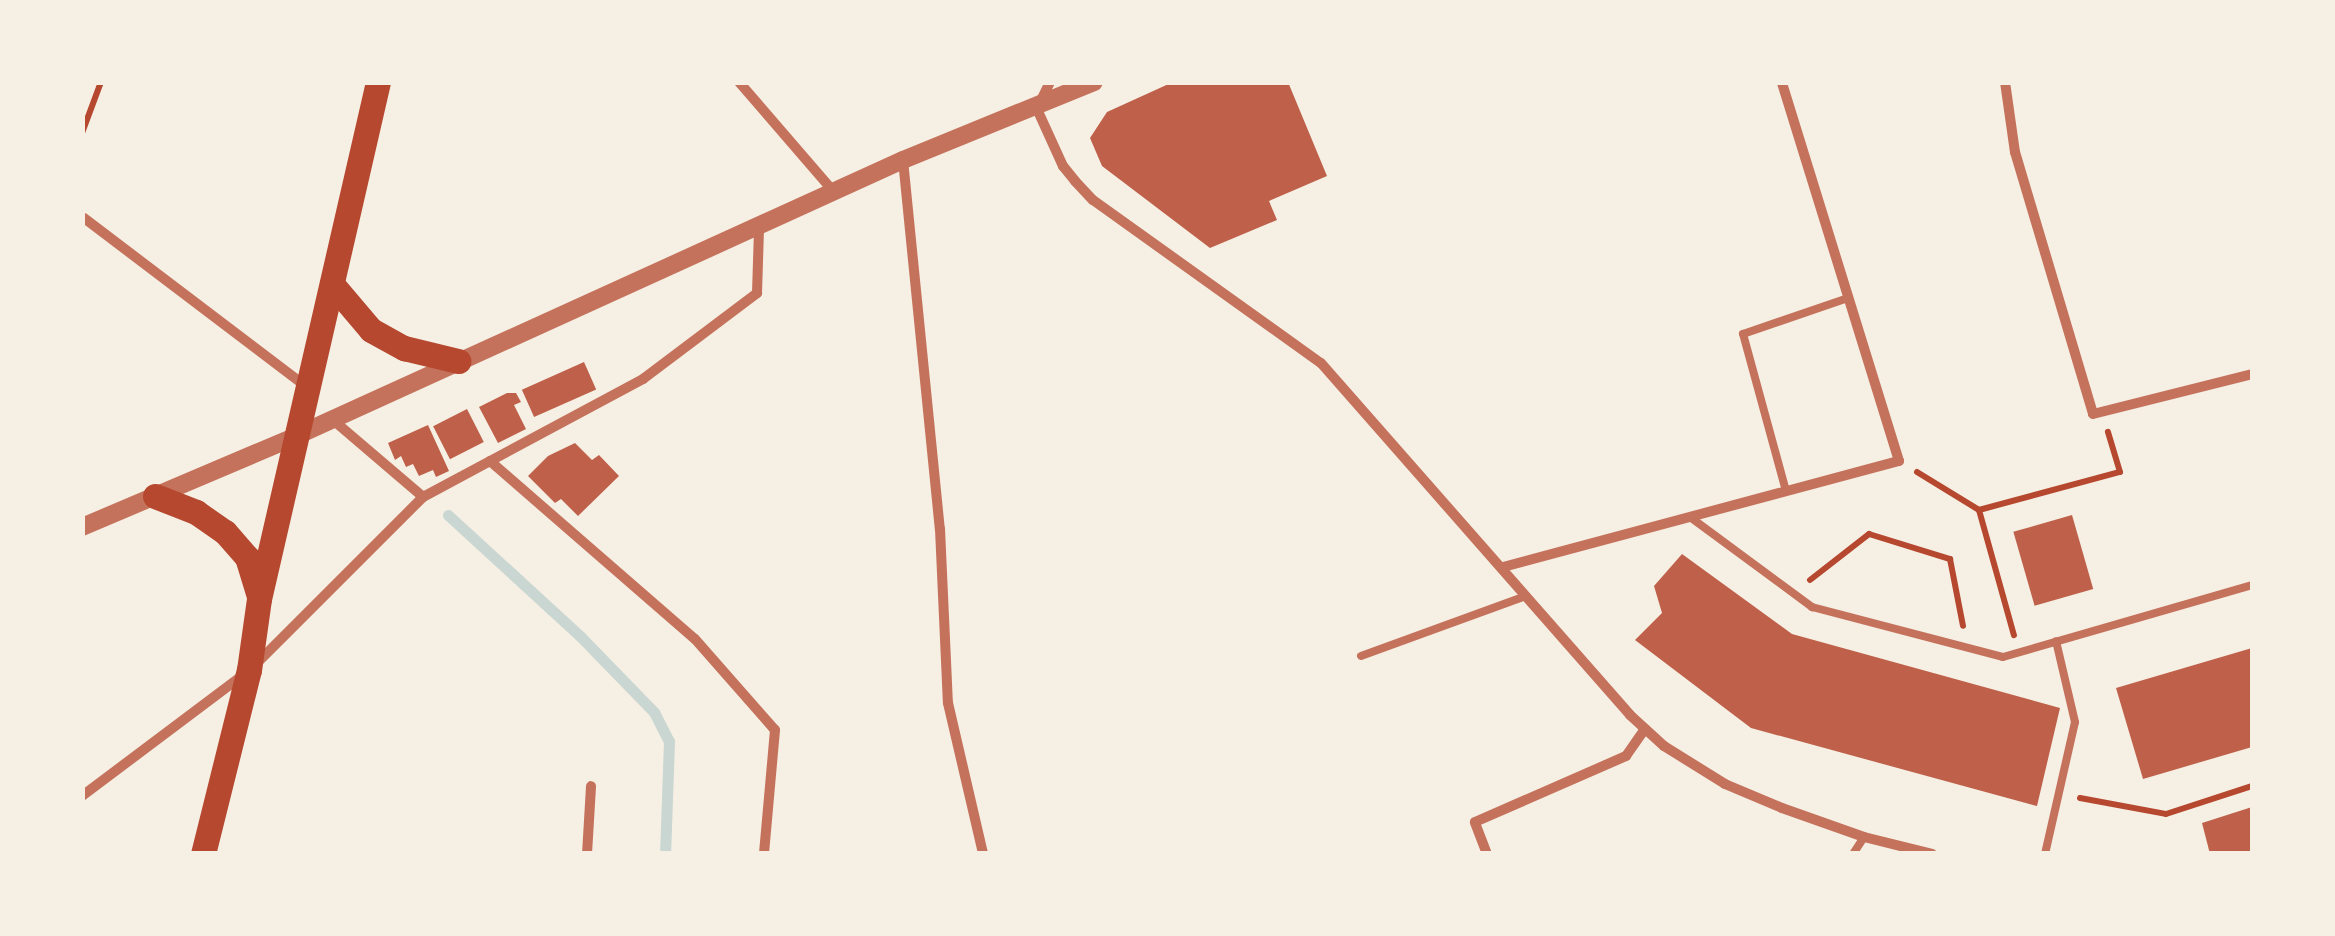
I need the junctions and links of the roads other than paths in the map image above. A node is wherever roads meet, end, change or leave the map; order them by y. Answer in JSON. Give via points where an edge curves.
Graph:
{"nodes":[{"id":1,"x":378,"y":82,"type":"edge"},
{"id":2,"x":739,"y":82,"type":"edge"},
{"id":3,"x":1050,"y":82,"type":"edge"},
{"id":4,"x":1094,"y":82,"type":"edge"},
{"id":5,"x":1782,"y":82,"type":"edge"},
{"id":6,"x":2005,"y":82,"type":"edge"},
{"id":7,"x":1037,"y":109,"type":"junction"},
{"id":8,"x":903,"y":160,"type":"junction"},
{"id":9,"x":834,"y":191,"type":"junction"},
{"id":10,"x":84,"y":218,"type":"edge"},
{"id":11,"x":760,"y":228,"type":"junction"},
{"id":12,"x":332,"y":284,"type":"junction"},
{"id":13,"x":1848,"y":298,"type":"junction"},
{"id":14,"x":458,"y":362,"type":"junction"},
{"id":15,"x":2252,"y":374,"type":"edge"},
{"id":16,"x":308,"y":388,"type":"junction"},
{"id":17,"x":332,"y":418,"type":"junction"},
{"id":18,"x":296,"y":436,"type":"junction"},
{"id":19,"x":490,"y":461,"type":"junction"},
{"id":20,"x":1786,"y":492,"type":"junction"},
{"id":21,"x":155,"y":496,"type":"junction"},
{"id":22,"x":423,"y":498,"type":"junction"},
{"id":23,"x":1690,"y":517,"type":"junction"},
{"id":24,"x":82,"y":527,"type":"edge"},
{"id":25,"x":1503,"y":567,"type":"junction"},
{"id":26,"x":2252,"y":585,"type":"edge"},
{"id":27,"x":1526,"y":596,"type":"junction"},
{"id":28,"x":259,"y":599,"type":"junction"},
{"id":29,"x":2056,"y":641,"type":"junction"},
{"id":30,"x":1361,"y":656,"type":"dead end"},
{"id":31,"x":249,"y":670,"type":"junction"},
{"id":32,"x":1645,"y":729,"type":"junction"},
{"id":33,"x":591,"y":786,"type":"dead end"},
{"id":34,"x":82,"y":796,"type":"edge"},
{"id":35,"x":1864,"y":837,"type":"junction"},
{"id":36,"x":1904,"y":850,"type":"edge"},
{"id":37,"x":203,"y":854,"type":"edge"},
{"id":38,"x":587,"y":854,"type":"edge"},
{"id":39,"x":764,"y":854,"type":"edge"},
{"id":40,"x":983,"y":854,"type":"edge"},
{"id":41,"x":1487,"y":854,"type":"edge"},
{"id":42,"x":1853,"y":854,"type":"edge"},
{"id":43,"x":1932,"y":854,"type":"edge"},
{"id":44,"x":2045,"y":854,"type":"edge"}],
"edges":[{"from":1,"to":12,"type":"main road"},
{"from":2,"to":9,"type":"street"},
{"from":3,"to":7,"type":"street"},
{"from":4,"to":7,"type":"street"},
{"from":5,"to":13,"type":"street"},
{"from":6,"to":15,"type":"street","via":[[2014,152],[2092,414]]},
{"from":7,"to":8,"type":"street"},
{"from":7,"to":25,"type":"street","via":[[1063,166],[1093,200],[1321,363]]},
{"from":8,"to":9,"type":"street"},
{"from":8,"to":40,"type":"street","via":[[940,529],[948,703]]},
{"from":9,"to":11,"type":"street"},
{"from":10,"to":16,"type":"street"},
{"from":11,"to":14,"type":"street"},
{"from":11,"to":19,"type":"street","via":[[757,294],[643,379]]},
{"from":12,"to":14,"type":"main road","via":[[372,330],[404,348]]},
{"from":12,"to":16,"type":"main road"},
{"from":13,"to":20,"type":"lane","via":[[1743,334]]},
{"from":13,"to":20,"type":"street","via":[[1899,461]]},
{"from":14,"to":17,"type":"street"},
{"from":16,"to":18,"type":"main road"},
{"from":17,"to":18,"type":"street"},
{"from":17,"to":22,"type":"street"},
{"from":18,"to":21,"type":"street"},
{"from":18,"to":28,"type":"main road"},
{"from":19,"to":22,"type":"street"},
{"from":19,"to":39,"type":"street","via":[[695,639],[775,730]]},
{"from":20,"to":23,"type":"street"},
{"from":21,"to":24,"type":"street"},
{"from":21,"to":28,"type":"main road","via":[[225,532],[247,557]]},
{"from":22,"to":31,"type":"street"},
{"from":23,"to":25,"type":"street"},
{"from":23,"to":29,"type":"lane","via":[[1812,607],[2003,657]]},
{"from":25,"to":27,"type":"street"},
{"from":26,"to":29,"type":"lane"},
{"from":27,"to":30,"type":"lane"},
{"from":27,"to":32,"type":"street"},
{"from":28,"to":31,"type":"main road"},
{"from":29,"to":44,"type":"lane","via":[[2076,722]]},
{"from":31,"to":34,"type":"street"},
{"from":31,"to":37,"type":"main road"},
{"from":32,"to":35,"type":"street","via":[[1725,784]]},
{"from":32,"to":41,"type":"street","via":[[1626,756],[1474,822]]},
{"from":33,"to":38,"type":"street"},
{"from":35,"to":36,"type":"street"},
{"from":35,"to":42,"type":"lane"},
{"from":36,"to":43,"type":"street"}]}
